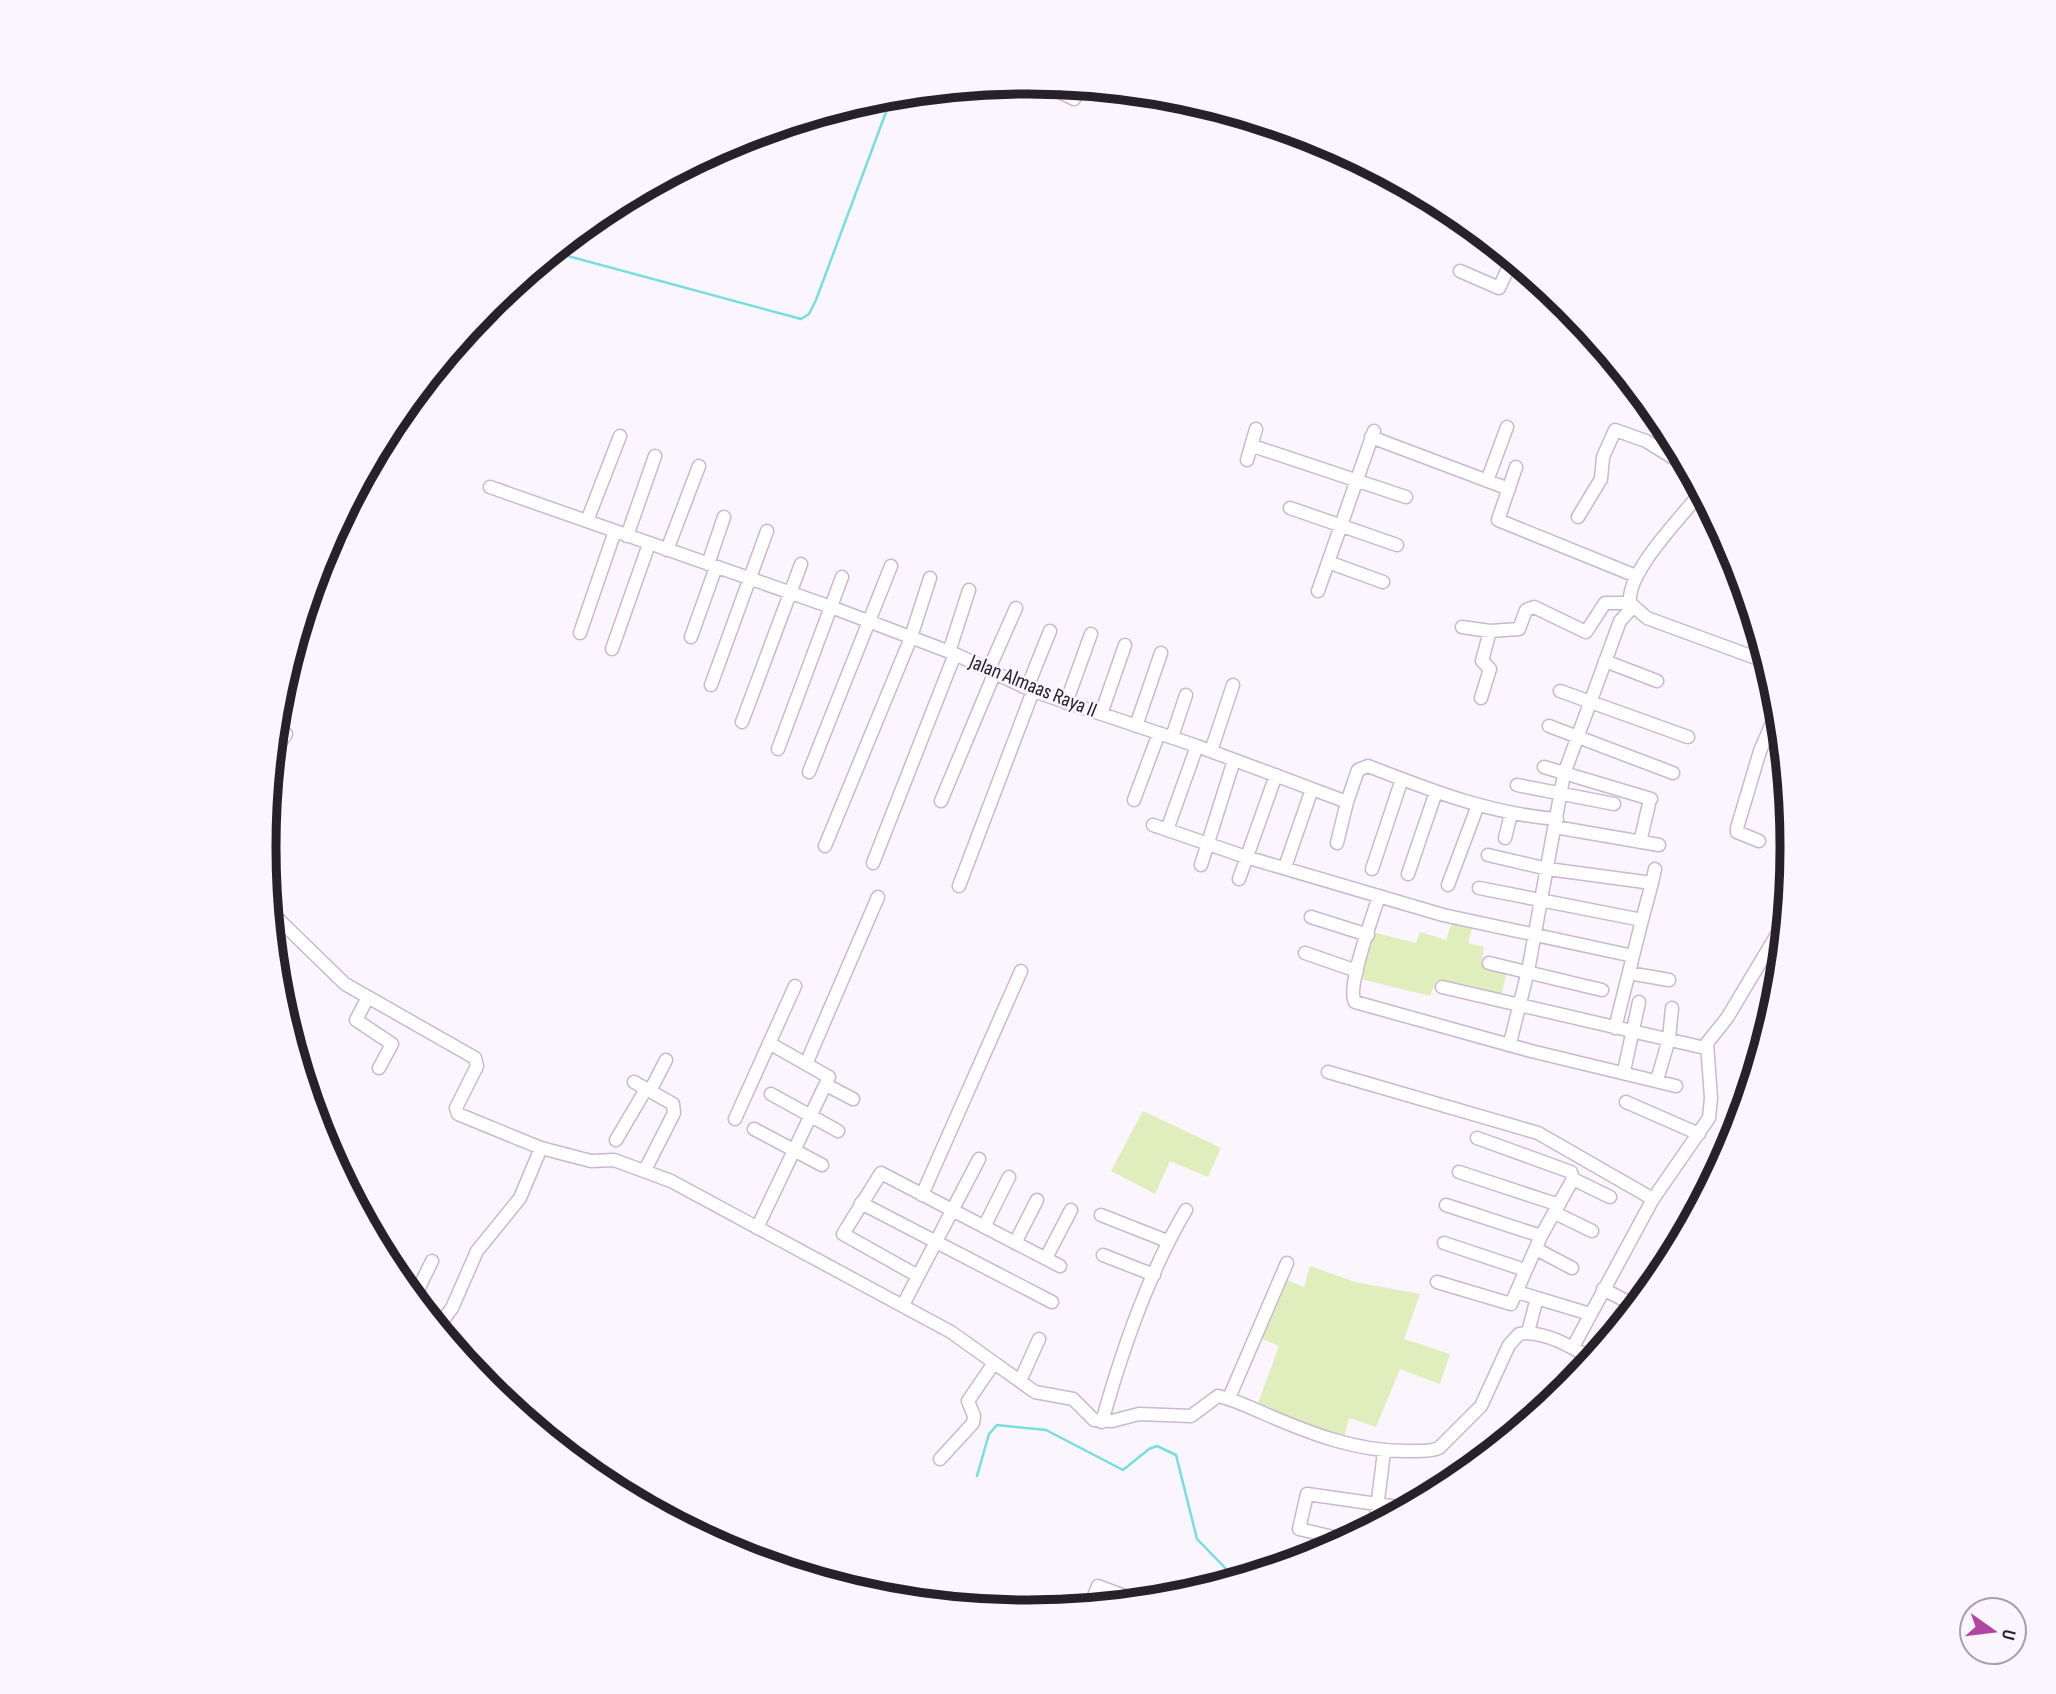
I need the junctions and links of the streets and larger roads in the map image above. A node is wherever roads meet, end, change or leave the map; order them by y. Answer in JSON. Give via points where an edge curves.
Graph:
{"nodes":[{"id":1,"x":1067,"y":96,"type":"edge"},
{"id":2,"x":1074,"y":99,"type":"dead end"},
{"id":3,"x":1508,"y":268,"type":"edge"},
{"id":4,"x":1460,"y":271,"type":"dead end"},
{"id":5,"x":1507,"y":427,"type":"dead end"},
{"id":6,"x":1256,"y":429,"type":"dead end"},
{"id":7,"x":621,"y":436,"type":"dead end"},
{"id":8,"x":1253,"y":446,"type":"junction"},
{"id":9,"x":655,"y":456,"type":"dead end"},
{"id":10,"x":1671,"y":456,"type":"edge"},
{"id":11,"x":1247,"y":460,"type":"dead end"},
{"id":12,"x":699,"y":466,"type":"dead end"},
{"id":13,"x":1516,"y":467,"type":"dead end"},
{"id":14,"x":1487,"y":481,"type":"junction"},
{"id":15,"x":1356,"y":482,"type":"junction"},
{"id":16,"x":490,"y":487,"type":"dead end"},
{"id":17,"x":1509,"y":489,"type":"junction"},
{"id":18,"x":1406,"y":497,"type":"dead end"},
{"id":19,"x":1695,"y":499,"type":"edge"},
{"id":20,"x":1290,"y":508,"type":"dead end"},
{"id":21,"x":724,"y":517,"type":"dead end"},
{"id":22,"x":1578,"y":517,"type":"dead end"},
{"id":23,"x":587,"y":521,"type":"junction"},
{"id":24,"x":1341,"y":524,"type":"junction"},
{"id":25,"x":766,"y":531,"type":"dead end"},
{"id":26,"x":621,"y":533,"type":"junction"},
{"id":27,"x":649,"y":544,"type":"junction"},
{"id":28,"x":1397,"y":545,"type":"dead end"},
{"id":29,"x":667,"y":550,"type":"junction"},
{"id":30,"x":1328,"y":562,"type":"junction"},
{"id":31,"x":801,"y":564,"type":"dead end"},
{"id":32,"x":712,"y":566,"type":"junction"},
{"id":33,"x":891,"y":566,"type":"dead end"},
{"id":34,"x":842,"y":576,"type":"dead end"},
{"id":35,"x":1636,"y":576,"type":"junction"},
{"id":36,"x":930,"y":578,"type":"dead end"},
{"id":37,"x":751,"y":580,"type":"junction"},
{"id":38,"x":1383,"y":582,"type":"dead end"},
{"id":39,"x":969,"y":590,"type":"dead end"},
{"id":40,"x":1318,"y":591,"type":"dead end"},
{"id":41,"x":790,"y":594,"type":"junction"},
{"id":42,"x":1632,"y":605,"type":"junction"},
{"id":43,"x":831,"y":607,"type":"junction"},
{"id":44,"x":1016,"y":608,"type":"dead end"},
{"id":45,"x":870,"y":623,"type":"junction"},
{"id":46,"x":1462,"y":627,"type":"dead end"},
{"id":47,"x":1050,"y":631,"type":"dead end"},
{"id":48,"x":1490,"y":631,"type":"junction"},
{"id":49,"x":580,"y":633,"type":"dead end"},
{"id":50,"x":1091,"y":634,"type":"dead end"},
{"id":51,"x":691,"y":637,"type":"dead end"},
{"id":52,"x":911,"y":640,"type":"junction"},
{"id":53,"x":1125,"y":645,"type":"dead end"},
{"id":54,"x":612,"y":649,"type":"dead end"},
{"id":55,"x":952,"y":653,"type":"junction"},
{"id":56,"x":1161,"y":653,"type":"dead end"},
{"id":57,"x":1756,"y":658,"type":"edge"},
{"id":58,"x":1605,"y":662,"type":"junction"},
{"id":59,"x":992,"y":670,"type":"junction"},
{"id":60,"x":1657,"y":681,"type":"dead end"},
{"id":61,"x":711,"y":685,"type":"dead end"},
{"id":62,"x":1233,"y":685,"type":"dead end"},
{"id":63,"x":1030,"y":689,"type":"junction"},
{"id":64,"x":1560,"y":691,"type":"dead end"},
{"id":65,"x":1186,"y":695,"type":"dead end"},
{"id":66,"x":1481,"y":698,"type":"dead end"},
{"id":67,"x":1590,"y":702,"type":"junction"},
{"id":68,"x":1066,"y":703,"type":"junction"},
{"id":69,"x":1101,"y":714,"type":"junction"},
{"id":70,"x":742,"y":722,"type":"dead end"},
{"id":71,"x":1136,"y":726,"type":"junction"},
{"id":72,"x":1549,"y":726,"type":"dead end"},
{"id":73,"x":1770,"y":727,"type":"edge"},
{"id":74,"x":1165,"y":735,"type":"junction"},
{"id":75,"x":1578,"y":737,"type":"junction"},
{"id":76,"x":1688,"y":737,"type":"dead end"},
{"id":77,"x":1197,"y":746,"type":"junction"},
{"id":78,"x":778,"y":749,"type":"dead end"},
{"id":79,"x":1211,"y":751,"type":"junction"},
{"id":80,"x":1234,"y":760,"type":"junction"},
{"id":81,"x":1544,"y":767,"type":"dead end"},
{"id":82,"x":809,"y":772,"type":"dead end"},
{"id":83,"x":1673,"y":773,"type":"dead end"},
{"id":84,"x":1564,"y":774,"type":"junction"},
{"id":85,"x":1276,"y":775,"type":"junction"},
{"id":86,"x":1402,"y":779,"type":"junction"},
{"id":87,"x":1517,"y":785,"type":"dead end"},
{"id":88,"x":1312,"y":789,"type":"junction"},
{"id":89,"x":1436,"y":792,"type":"junction"},
{"id":90,"x":1561,"y":793,"type":"junction"},
{"id":91,"x":1134,"y":800,"type":"dead end"},
{"id":92,"x":941,"y":801,"type":"dead end"},
{"id":93,"x":1347,"y":802,"type":"junction"},
{"id":94,"x":1614,"y":804,"type":"dead end"},
{"id":95,"x":1478,"y":805,"type":"junction"},
{"id":96,"x":1511,"y":814,"type":"junction"},
{"id":97,"x":1556,"y":823,"type":"junction"},
{"id":98,"x":1153,"y":825,"type":"dead end"},
{"id":99,"x":1167,"y":830,"type":"junction"},
{"id":100,"x":1505,"y":838,"type":"dead end"},
{"id":101,"x":1759,"y":841,"type":"dead end"},
{"id":102,"x":1640,"y":842,"type":"junction"},
{"id":103,"x":1337,"y":843,"type":"dead end"},
{"id":104,"x":1208,"y":844,"type":"junction"},
{"id":105,"x":1659,"y":845,"type":"dead end"},
{"id":106,"x":825,"y":846,"type":"dead end"},
{"id":107,"x":1488,"y":855,"type":"dead end"},
{"id":108,"x":1246,"y":857,"type":"junction"},
{"id":109,"x":873,"y":863,"type":"dead end"},
{"id":110,"x":1201,"y":864,"type":"dead end"},
{"id":111,"x":1285,"y":867,"type":"junction"},
{"id":112,"x":1372,"y":869,"type":"dead end"},
{"id":113,"x":1548,"y":869,"type":"junction"},
{"id":114,"x":1655,"y":869,"type":"dead end"},
{"id":115,"x":1408,"y":874,"type":"dead end"},
{"id":116,"x":1239,"y":879,"type":"dead end"},
{"id":117,"x":1651,"y":883,"type":"junction"},
{"id":118,"x":1448,"y":885,"type":"dead end"},
{"id":119,"x":959,"y":886,"type":"dead end"},
{"id":120,"x":1479,"y":888,"type":"dead end"},
{"id":121,"x":1379,"y":896,"type":"junction"},
{"id":122,"x":878,"y":897,"type":"dead end"},
{"id":123,"x":1542,"y":901,"type":"junction"},
{"id":124,"x":1311,"y":917,"type":"dead end"},
{"id":125,"x":279,"y":919,"type":"edge"},
{"id":126,"x":1642,"y":920,"type":"junction"},
{"id":127,"x":1368,"y":935,"type":"junction"},
{"id":128,"x":1534,"y":936,"type":"junction"},
{"id":129,"x":1774,"y":940,"type":"edge"},
{"id":130,"x":1305,"y":953,"type":"dead end"},
{"id":131,"x":1633,"y":956,"type":"junction"},
{"id":132,"x":1489,"y":963,"type":"dead end"},
{"id":133,"x":1021,"y":971,"type":"dead end"},
{"id":134,"x":1357,"y":971,"type":"junction"},
{"id":135,"x":1528,"y":971,"type":"junction"},
{"id":136,"x":1629,"y":973,"type":"junction"},
{"id":137,"x":1669,"y":980,"type":"dead end"},
{"id":138,"x":795,"y":986,"type":"dead end"},
{"id":139,"x":1442,"y":987,"type":"dead end"},
{"id":140,"x":1602,"y":990,"type":"dead end"},
{"id":141,"x":368,"y":997,"type":"junction"},
{"id":142,"x":1639,"y":1002,"type":"dead end"},
{"id":143,"x":1520,"y":1007,"type":"junction"},
{"id":144,"x":1672,"y":1008,"type":"dead end"},
{"id":145,"x":1615,"y":1028,"type":"junction"},
{"id":146,"x":1633,"y":1031,"type":"junction"},
{"id":147,"x":1669,"y":1039,"type":"junction"},
{"id":148,"x":769,"y":1043,"type":"junction"},
{"id":149,"x":1510,"y":1043,"type":"junction"},
{"id":150,"x":1705,"y":1048,"type":"junction"},
{"id":151,"x":666,"y":1060,"type":"dead end"},
{"id":152,"x":806,"y":1064,"type":"junction"},
{"id":153,"x":379,"y":1068,"type":"dead end"},
{"id":154,"x":1624,"y":1071,"type":"junction"},
{"id":155,"x":1328,"y":1072,"type":"dead end"},
{"id":156,"x":1657,"y":1080,"type":"junction"},
{"id":157,"x":634,"y":1082,"type":"dead end"},
{"id":158,"x":826,"y":1085,"type":"junction"},
{"id":159,"x":1676,"y":1086,"type":"dead end"},
{"id":160,"x":648,"y":1090,"type":"junction"},
{"id":161,"x":771,"y":1094,"type":"dead end"},
{"id":162,"x":853,"y":1100,"type":"dead end"},
{"id":163,"x":1626,"y":1102,"type":"dead end"},
{"id":164,"x":811,"y":1116,"type":"junction"},
{"id":165,"x":735,"y":1119,"type":"dead end"},
{"id":166,"x":754,"y":1129,"type":"dead end"},
{"id":167,"x":838,"y":1131,"type":"dead end"},
{"id":168,"x":1699,"y":1134,"type":"junction"},
{"id":169,"x":1477,"y":1138,"type":"dead end"},
{"id":170,"x":616,"y":1140,"type":"dead end"},
{"id":171,"x":541,"y":1148,"type":"junction"},
{"id":172,"x":793,"y":1152,"type":"junction"},
{"id":173,"x":979,"y":1160,"type":"dead end"},
{"id":174,"x":822,"y":1165,"type":"dead end"},
{"id":175,"x":645,"y":1170,"type":"junction"},
{"id":176,"x":1459,"y":1172,"type":"dead end"},
{"id":177,"x":1009,"y":1177,"type":"dead end"},
{"id":178,"x":1573,"y":1178,"type":"junction"},
{"id":179,"x":922,"y":1195,"type":"junction"},
{"id":180,"x":1610,"y":1198,"type":"dead end"},
{"id":181,"x":1653,"y":1199,"type":"junction"},
{"id":182,"x":1037,"y":1200,"type":"dead end"},
{"id":183,"x":861,"y":1203,"type":"junction"},
{"id":184,"x":1446,"y":1205,"type":"dead end"},
{"id":185,"x":1557,"y":1209,"type":"junction"},
{"id":186,"x":1071,"y":1210,"type":"dead end"},
{"id":187,"x":1186,"y":1210,"type":"dead end"},
{"id":188,"x":952,"y":1211,"type":"junction"},
{"id":189,"x":1101,"y":1215,"type":"dead end"},
{"id":190,"x":984,"y":1227,"type":"junction"},
{"id":191,"x":757,"y":1228,"type":"junction"},
{"id":192,"x":1592,"y":1231,"type":"dead end"},
{"id":193,"x":1541,"y":1236,"type":"junction"},
{"id":194,"x":1167,"y":1241,"type":"junction"},
{"id":195,"x":935,"y":1243,"type":"junction"},
{"id":196,"x":1015,"y":1243,"type":"junction"},
{"id":197,"x":1444,"y":1243,"type":"dead end"},
{"id":198,"x":1536,"y":1249,"type":"junction"},
{"id":199,"x":1103,"y":1255,"type":"dead end"},
{"id":200,"x":1046,"y":1258,"type":"junction"},
{"id":201,"x":432,"y":1261,"type":"dead end"},
{"id":202,"x":1287,"y":1263,"type":"dead end"},
{"id":203,"x":1060,"y":1266,"type":"dead end"},
{"id":204,"x":1572,"y":1268,"type":"dead end"},
{"id":205,"x":1525,"y":1270,"type":"junction"},
{"id":206,"x":1154,"y":1275,"type":"junction"},
{"id":207,"x":918,"y":1276,"type":"junction"},
{"id":208,"x":1437,"y":1282,"type":"dead end"},
{"id":209,"x":419,"y":1288,"type":"edge"},
{"id":210,"x":1603,"y":1289,"type":"junction"},
{"id":211,"x":1517,"y":1292,"type":"junction"},
{"id":212,"x":1537,"y":1298,"type":"junction"},
{"id":213,"x":1052,"y":1301,"type":"dead end"},
{"id":214,"x":1627,"y":1302,"type":"edge"},
{"id":215,"x":903,"y":1305,"type":"junction"},
{"id":216,"x":1590,"y":1314,"type":"junction"},
{"id":217,"x":443,"y":1320,"type":"edge"},
{"id":218,"x":1528,"y":1332,"type":"junction"},
{"id":219,"x":1039,"y":1339,"type":"dead end"},
{"id":220,"x":1573,"y":1348,"type":"junction"},
{"id":221,"x":1584,"y":1354,"type":"edge"},
{"id":222,"x":994,"y":1363,"type":"junction"},
{"id":223,"x":1020,"y":1381,"type":"junction"},
{"id":224,"x":1229,"y":1398,"type":"junction"},
{"id":225,"x":1102,"y":1422,"type":"junction"},
{"id":226,"x":1384,"y":1452,"type":"junction"},
{"id":227,"x":940,"y":1459,"type":"dead end"},
{"id":228,"x":1378,"y":1505,"type":"junction"},
{"id":229,"x":1390,"y":1506,"type":"edge"},
{"id":230,"x":1377,"y":1514,"type":"edge"},
{"id":231,"x":1329,"y":1536,"type":"edge"},
{"id":232,"x":1119,"y":1594,"type":"edge"},
{"id":233,"x":1094,"y":1596,"type":"edge"}],
"edges":[{"from":1,"to":2,"type":"street"},
{"from":3,"to":4,"type":"street","via":[[1499,288]]},
{"from":5,"to":14,"type":"street"},
{"from":6,"to":8,"type":"street"},
{"from":7,"to":23,"type":"street"},
{"from":8,"to":11,"type":"street"},
{"from":8,"to":15,"type":"street"},
{"from":9,"to":26,"type":"street"},
{"from":10,"to":22,"type":"street","via":[[1615,430],[1603,457],[1601,478]]},
{"from":12,"to":29,"type":"street"},
{"from":13,"to":17,"type":"street"},
{"from":14,"to":15,"type":"street","via":[[1373,434]]},
{"from":14,"to":17,"type":"street"},
{"from":15,"to":18,"type":"street"},
{"from":15,"to":24,"type":"street"},
{"from":16,"to":23,"type":"street","name":"Jalan Almaas Raya II"},
{"from":17,"to":35,"type":"street","via":[[1498,520]]},
{"from":19,"to":35,"type":"street"},
{"from":20,"to":24,"type":"street"},
{"from":21,"to":32,"type":"street"},
{"from":23,"to":26,"type":"street","name":"Jalan Almaas Raya II"},
{"from":24,"to":28,"type":"street"},
{"from":24,"to":30,"type":"street"},
{"from":25,"to":37,"type":"street"},
{"from":26,"to":27,"type":"street","name":"Jalan Almaas Raya II"},
{"from":26,"to":49,"type":"street"},
{"from":27,"to":29,"type":"street","name":"Jalan Almaas Raya II"},
{"from":27,"to":54,"type":"street"},
{"from":29,"to":32,"type":"street","name":"Jalan Almaas Raya II"},
{"from":30,"to":38,"type":"street"},
{"from":30,"to":40,"type":"street"},
{"from":31,"to":41,"type":"street"},
{"from":32,"to":37,"type":"street","name":"Jalan Almaas Raya II"},
{"from":32,"to":51,"type":"street"},
{"from":33,"to":45,"type":"street"},
{"from":34,"to":43,"type":"street"},
{"from":35,"to":42,"type":"street","via":[[1629,593]]},
{"from":36,"to":52,"type":"street"},
{"from":37,"to":41,"type":"street","name":"Jalan Almaas Raya II"},
{"from":37,"to":61,"type":"street"},
{"from":39,"to":55,"type":"street"},
{"from":41,"to":43,"type":"street","name":"Jalan Almaas Raya II"},
{"from":41,"to":70,"type":"street"},
{"from":42,"to":48,"type":"street","via":[[1605,603],[1586,632],[1534,607],[1526,610],[1519,629]]},
{"from":42,"to":57,"type":"street","via":[[1647,618]]},
{"from":42,"to":58,"type":"street","via":[[1620,621]]},
{"from":43,"to":45,"type":"street","name":"Jalan Almaas Raya II"},
{"from":43,"to":78,"type":"street"},
{"from":44,"to":59,"type":"street"},
{"from":45,"to":52,"type":"street","name":"Jalan Almaas Raya II"},
{"from":45,"to":82,"type":"street"},
{"from":46,"to":48,"type":"street"},
{"from":47,"to":63,"type":"street"},
{"from":48,"to":66,"type":"street","via":[[1482,661],[1490,668]]},
{"from":50,"to":68,"type":"street"},
{"from":52,"to":55,"type":"street","name":"Jalan Almaas Raya II"},
{"from":52,"to":106,"type":"street"},
{"from":53,"to":69,"type":"street"},
{"from":55,"to":59,"type":"street","name":"Jalan Almaas Raya II"},
{"from":55,"to":109,"type":"street"},
{"from":56,"to":71,"type":"street"},
{"from":58,"to":60,"type":"street"},
{"from":58,"to":67,"type":"street"},
{"from":59,"to":63,"type":"street","name":"Jalan Almaas Raya II"},
{"from":59,"to":92,"type":"street"},
{"from":62,"to":79,"type":"street"},
{"from":63,"to":68,"type":"street","name":"Jalan Almaas Raya II"},
{"from":63,"to":119,"type":"street"},
{"from":64,"to":67,"type":"street"},
{"from":65,"to":74,"type":"street"},
{"from":67,"to":75,"type":"street"},
{"from":67,"to":76,"type":"street"},
{"from":68,"to":69,"type":"street","name":"Jalan Almaas Raya II"},
{"from":69,"to":71,"type":"street","name":"Jalan Almaas Raya II"},
{"from":71,"to":74,"type":"street","name":"Jalan Almaas Raya II"},
{"from":72,"to":75,"type":"street"},
{"from":73,"to":101,"type":"street","via":[[1737,828]]},
{"from":74,"to":77,"type":"street","name":"Jalan Almaas Raya II"},
{"from":74,"to":91,"type":"street"},
{"from":75,"to":83,"type":"street"},
{"from":75,"to":84,"type":"street"},
{"from":77,"to":79,"type":"street","name":"Jalan Almaas Raya II"},
{"from":77,"to":99,"type":"street"},
{"from":79,"to":80,"type":"street","name":"Jalan Almaas Raya II"},
{"from":80,"to":85,"type":"street","name":"Jalan Almaas Raya II"},
{"from":80,"to":104,"type":"street"},
{"from":81,"to":84,"type":"street"},
{"from":84,"to":90,"type":"street"},
{"from":84,"to":102,"type":"street","via":[[1650,801]]},
{"from":85,"to":88,"type":"street","name":"Jalan Almaas Raya II"},
{"from":85,"to":108,"type":"street"},
{"from":86,"to":89,"type":"street"},
{"from":86,"to":93,"type":"street","via":[[1362,766]]},
{"from":86,"to":112,"type":"street"},
{"from":87,"to":90,"type":"street"},
{"from":88,"to":93,"type":"street","name":"Jalan Almaas Raya II"},
{"from":88,"to":111,"type":"street"},
{"from":89,"to":95,"type":"street"},
{"from":89,"to":115,"type":"street"},
{"from":90,"to":94,"type":"street"},
{"from":90,"to":97,"type":"street"},
{"from":93,"to":103,"type":"street"},
{"from":95,"to":96,"type":"street"},
{"from":95,"to":118,"type":"street"},
{"from":96,"to":97,"type":"street"},
{"from":96,"to":100,"type":"street"},
{"from":97,"to":102,"type":"street"},
{"from":97,"to":113,"type":"street"},
{"from":98,"to":99,"type":"street"},
{"from":99,"to":104,"type":"street"},
{"from":102,"to":105,"type":"street"},
{"from":104,"to":108,"type":"street"},
{"from":104,"to":110,"type":"street"},
{"from":107,"to":113,"type":"street"},
{"from":108,"to":111,"type":"street"},
{"from":108,"to":116,"type":"street"},
{"from":111,"to":121,"type":"street"},
{"from":113,"to":117,"type":"street"},
{"from":113,"to":123,"type":"street"},
{"from":114,"to":117,"type":"street"},
{"from":117,"to":126,"type":"street"},
{"from":120,"to":123,"type":"street"},
{"from":121,"to":127,"type":"street"},
{"from":121,"to":128,"type":"street"},
{"from":122,"to":152,"type":"street"},
{"from":123,"to":126,"type":"street"},
{"from":123,"to":128,"type":"street"},
{"from":124,"to":127,"type":"street"},
{"from":125,"to":141,"type":"street","via":[[334,974]]},
{"from":126,"to":131,"type":"street"},
{"from":127,"to":134,"type":"street"},
{"from":128,"to":131,"type":"street"},
{"from":128,"to":135,"type":"street"},
{"from":129,"to":150,"type":"street"},
{"from":130,"to":134,"type":"street"},
{"from":131,"to":136,"type":"street"},
{"from":132,"to":135,"type":"street"},
{"from":133,"to":179,"type":"street"},
{"from":134,"to":149,"type":"street","via":[[1355,1002]]},
{"from":135,"to":140,"type":"street"},
{"from":135,"to":143,"type":"street"},
{"from":136,"to":137,"type":"street"},
{"from":136,"to":145,"type":"street"},
{"from":138,"to":148,"type":"street"},
{"from":139,"to":143,"type":"street"},
{"from":141,"to":153,"type":"street","via":[[356,1020],[392,1044]]},
{"from":141,"to":171,"type":"street","via":[[475,1058],[477,1066],[456,1112]]},
{"from":142,"to":146,"type":"street"},
{"from":143,"to":145,"type":"street"},
{"from":143,"to":149,"type":"street"},
{"from":144,"to":147,"type":"street"},
{"from":145,"to":146,"type":"street"},
{"from":146,"to":147,"type":"street"},
{"from":146,"to":154,"type":"street"},
{"from":147,"to":150,"type":"street"},
{"from":147,"to":156,"type":"street"},
{"from":148,"to":152,"type":"street"},
{"from":148,"to":165,"type":"street"},
{"from":149,"to":154,"type":"street"},
{"from":150,"to":168,"type":"street","via":[[1710,1111]]},
{"from":151,"to":160,"type":"street"},
{"from":152,"to":158,"type":"street","via":[[830,1077]]},
{"from":154,"to":156,"type":"street"},
{"from":155,"to":181,"type":"street","via":[[1538,1133]]},
{"from":156,"to":159,"type":"street"},
{"from":157,"to":160,"type":"street"},
{"from":158,"to":162,"type":"street"},
{"from":158,"to":164,"type":"street"},
{"from":160,"to":170,"type":"street"},
{"from":160,"to":175,"type":"street","via":[[675,1108]]},
{"from":161,"to":164,"type":"street"},
{"from":163,"to":168,"type":"street"},
{"from":164,"to":167,"type":"street"},
{"from":164,"to":172,"type":"street"},
{"from":166,"to":172,"type":"street"},
{"from":168,"to":181,"type":"street"},
{"from":169,"to":178,"type":"street","via":[[1572,1171]]},
{"from":171,"to":175,"type":"street"},
{"from":171,"to":217,"type":"street","via":[[520,1198],[477,1251]]},
{"from":172,"to":174,"type":"street"},
{"from":172,"to":191,"type":"street"},
{"from":173,"to":188,"type":"street"},
{"from":175,"to":191,"type":"street"},
{"from":176,"to":185,"type":"street"},
{"from":177,"to":190,"type":"street"},
{"from":178,"to":180,"type":"street"},
{"from":178,"to":185,"type":"street"},
{"from":179,"to":183,"type":"street","via":[[881,1173]]},
{"from":179,"to":188,"type":"street"},
{"from":181,"to":210,"type":"street"},
{"from":182,"to":196,"type":"street"},
{"from":183,"to":195,"type":"street"},
{"from":183,"to":207,"type":"street","via":[[845,1228],[846,1237]]},
{"from":184,"to":193,"type":"street"},
{"from":185,"to":192,"type":"street"},
{"from":185,"to":193,"type":"street"},
{"from":186,"to":200,"type":"street"},
{"from":187,"to":194,"type":"street"},
{"from":188,"to":190,"type":"street"},
{"from":188,"to":195,"type":"street"},
{"from":189,"to":194,"type":"street"},
{"from":190,"to":196,"type":"street"},
{"from":191,"to":215,"type":"street"},
{"from":193,"to":198,"type":"street"},
{"from":194,"to":206,"type":"street"},
{"from":195,"to":207,"type":"street"},
{"from":195,"to":213,"type":"street"},
{"from":196,"to":200,"type":"street"},
{"from":197,"to":205,"type":"street"},
{"from":198,"to":204,"type":"street"},
{"from":198,"to":205,"type":"street"},
{"from":199,"to":206,"type":"street"},
{"from":200,"to":203,"type":"street"},
{"from":201,"to":209,"type":"street"},
{"from":202,"to":224,"type":"street"},
{"from":205,"to":211,"type":"street"},
{"from":206,"to":225,"type":"street"},
{"from":207,"to":215,"type":"street"},
{"from":208,"to":211,"type":"street","via":[[1509,1305]]},
{"from":210,"to":214,"type":"street"},
{"from":210,"to":216,"type":"street"},
{"from":211,"to":212,"type":"street"},
{"from":212,"to":216,"type":"street"},
{"from":212,"to":218,"type":"street"},
{"from":215,"to":222,"type":"street"},
{"from":216,"to":220,"type":"street"},
{"from":218,"to":220,"type":"street"},
{"from":218,"to":226,"type":"street","via":[[1509,1345],[1481,1406],[1439,1448]]},
{"from":219,"to":223,"type":"street"},
{"from":220,"to":221,"type":"street"},
{"from":222,"to":223,"type":"street"},
{"from":222,"to":227,"type":"street","via":[[968,1401],[973,1423]]},
{"from":223,"to":225,"type":"street","via":[[1047,1396],[1073,1399],[1088,1416]]},
{"from":224,"to":225,"type":"street","via":[[1218,1396],[1191,1416],[1139,1414]]},
{"from":224,"to":226,"type":"street","via":[[1328,1438]]},
{"from":226,"to":228,"type":"street"},
{"from":228,"to":229,"type":"street"},
{"from":228,"to":230,"type":"street"},
{"from":228,"to":231,"type":"street","via":[[1307,1494],[1298,1529]]},
{"from":232,"to":233,"type":"street","via":[[1098,1586]]}]}
